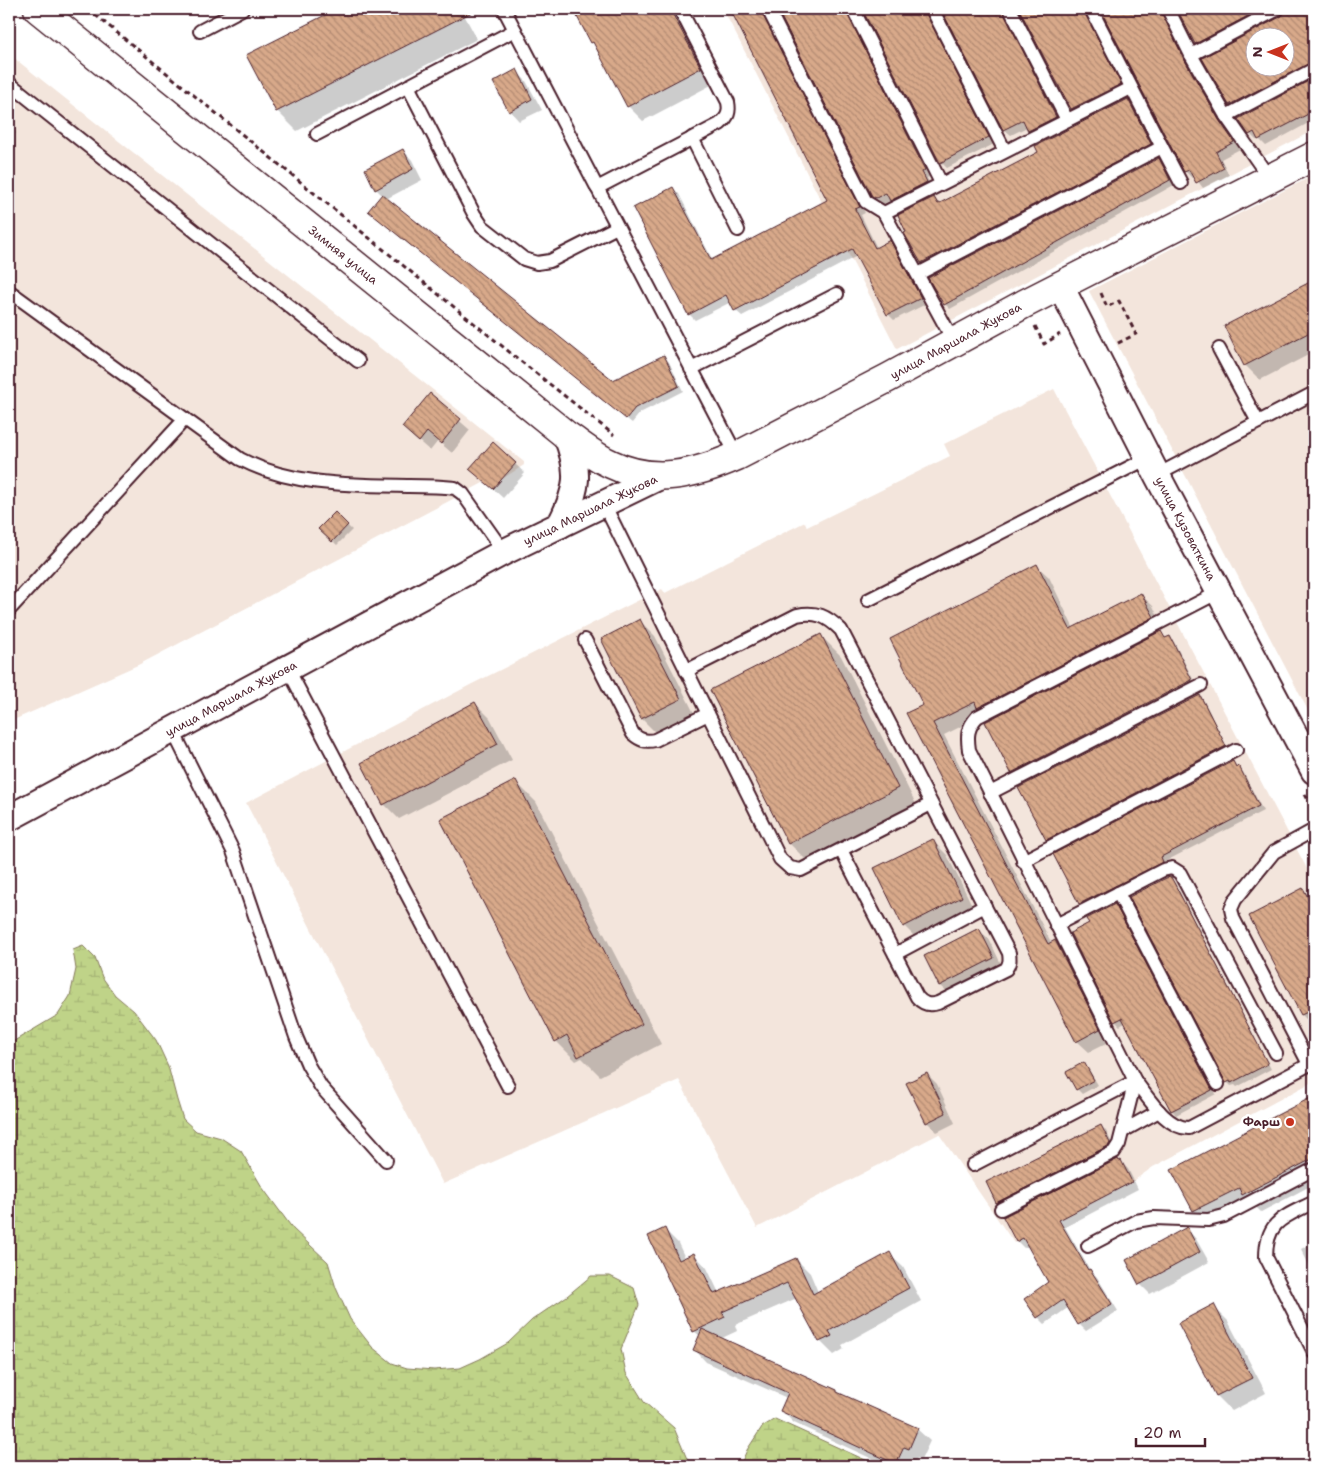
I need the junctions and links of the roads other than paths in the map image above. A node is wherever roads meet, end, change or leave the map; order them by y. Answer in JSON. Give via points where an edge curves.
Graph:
{"nodes":[{"id":1,"x":38,"y":9,"type":"edge"},
{"id":2,"x":242,"y":9,"type":"edge"},
{"id":3,"x":504,"y":9,"type":"edge"},
{"id":4,"x":680,"y":9,"type":"edge"},
{"id":5,"x":768,"y":9,"type":"edge"},
{"id":6,"x":853,"y":9,"type":"edge"},
{"id":7,"x":932,"y":9,"type":"edge"},
{"id":8,"x":1010,"y":9,"type":"edge"},
{"id":9,"x":1091,"y":9,"type":"edge"},
{"id":10,"x":1168,"y":9,"type":"edge"},
{"id":11,"x":1278,"y":9,"type":"edge"},
{"id":12,"x":200,"y":30,"type":"dead end"},
{"id":13,"x":515,"y":30,"type":"junction"},
{"id":14,"x":1191,"y":55,"type":"junction"},
{"id":15,"x":1314,"y":69,"type":"edge"},
{"id":16,"x":9,"y":83,"type":"edge"},
{"id":17,"x":408,"y":86,"type":"junction"},
{"id":18,"x":1131,"y":88,"type":"junction"},
{"id":19,"x":1226,"y":116,"type":"junction"},
{"id":20,"x":1067,"y":120,"type":"junction"},
{"id":21,"x":317,"y":134,"type":"dead end"},
{"id":22,"x":692,"y":138,"type":"junction"},
{"id":23,"x":1162,"y":147,"type":"junction"},
{"id":24,"x":1005,"y":151,"type":"junction"},
{"id":25,"x":1314,"y":156,"type":"edge"},
{"id":26,"x":1270,"y":179,"type":"junction"},
{"id":27,"x":1181,"y":183,"type":"dead end"},
{"id":28,"x":941,"y":184,"type":"junction"},
{"id":29,"x":597,"y":188,"type":"junction"},
{"id":30,"x":884,"y":213,"type":"junction"},
{"id":31,"x":617,"y":227,"type":"junction"},
{"id":32,"x":738,"y":230,"type":"dead end"},
{"id":33,"x":918,"y":274,"type":"junction"},
{"id":34,"x":1060,"y":285,"type":"junction"},
{"id":35,"x":9,"y":291,"type":"edge"},
{"id":36,"x":838,"y":294,"type":"dead end"},
{"id":37,"x":954,"y":342,"type":"junction"},
{"id":38,"x":1219,"y":349,"type":"dead end"},
{"id":39,"x":358,"y":361,"type":"dead end"},
{"id":40,"x":691,"y":369,"type":"junction"},
{"id":41,"x":1314,"y":393,"type":"edge"},
{"id":42,"x":184,"y":420,"type":"junction"},
{"id":43,"x":1258,"y":422,"type":"junction"},
{"id":44,"x":566,"y":435,"type":"junction"},
{"id":45,"x":737,"y":456,"type":"junction"},
{"id":46,"x":1153,"y":466,"type":"junction"},
{"id":47,"x":661,"y":476,"type":"junction"},
{"id":48,"x":604,"y":504,"type":"junction"},
{"id":49,"x":560,"y":525,"type":"junction"},
{"id":50,"x":504,"y":552,"type":"junction"},
{"id":51,"x":1219,"y":592,"type":"junction"},
{"id":52,"x":868,"y":600,"type":"dead end"},
{"id":53,"x":9,"y":610,"type":"edge"},
{"id":54,"x":585,"y":640,"type":"dead end"},
{"id":55,"x":288,"y":669,"type":"junction"},
{"id":56,"x":686,"y":671,"type":"junction"},
{"id":57,"x":1201,"y":685,"type":"dead end"},
{"id":58,"x":708,"y":714,"type":"junction"},
{"id":59,"x":173,"y":731,"type":"junction"},
{"id":60,"x":1236,"y":750,"type":"dead end"},
{"id":61,"x":1314,"y":771,"type":"edge"},
{"id":62,"x":990,"y":793,"type":"junction"},
{"id":63,"x":931,"y":804,"type":"junction"},
{"id":64,"x":9,"y":818,"type":"edge"},
{"id":65,"x":1314,"y":830,"type":"edge"},
{"id":66,"x":841,"y":850,"type":"junction"},
{"id":67,"x":1024,"y":862,"type":"junction"},
{"id":68,"x":1118,"y":893,"type":"junction"},
{"id":69,"x":985,"y":906,"type":"junction"},
{"id":70,"x":1056,"y":925,"type":"junction"},
{"id":71,"x":894,"y":954,"type":"junction"},
{"id":72,"x":1276,"y":1053,"type":"dead end"},
{"id":73,"x":1312,"y":1063,"type":"edge"},
{"id":74,"x":1135,"y":1081,"type":"junction"},
{"id":75,"x":1218,"y":1084,"type":"dead end"},
{"id":76,"x":508,"y":1086,"type":"dead end"},
{"id":77,"x":1159,"y":1111,"type":"junction"},
{"id":78,"x":1123,"y":1131,"type":"junction"},
{"id":79,"x":386,"y":1160,"type":"dead end"},
{"id":80,"x":973,"y":1165,"type":"dead end"},
{"id":81,"x":1314,"y":1170,"type":"edge"},
{"id":82,"x":1314,"y":1202,"type":"edge"},
{"id":83,"x":1001,"y":1208,"type":"dead end"},
{"id":84,"x":1088,"y":1246,"type":"dead end"},
{"id":85,"x":1314,"y":1352,"type":"edge"}],
"edges":[{"from":1,"to":44,"type":"main road","name":"Зимняя улица"},
{"from":2,"to":12,"type":"lane"},
{"from":3,"to":13,"type":"lane"},
{"from":4,"to":22,"type":"lane","via":[[728,102],[729,110],[720,124]]},
{"from":5,"to":30,"type":"lane","via":[[866,202]]},
{"from":6,"to":28,"type":"lane"},
{"from":7,"to":24,"type":"lane"},
{"from":8,"to":20,"type":"lane"},
{"from":9,"to":18,"type":"lane"},
{"from":10,"to":14,"type":"lane"},
{"from":11,"to":14,"type":"lane"},
{"from":13,"to":17,"type":"lane"},
{"from":13,"to":29,"type":"lane"},
{"from":14,"to":19,"type":"lane"},
{"from":15,"to":19,"type":"lane"},
{"from":16,"to":39,"type":"lane"},
{"from":17,"to":21,"type":"lane"},
{"from":17,"to":31,"type":"lane","via":[[482,226],[524,259],[537,263],[550,261]]},
{"from":18,"to":20,"type":"lane"},
{"from":18,"to":23,"type":"lane"},
{"from":19,"to":26,"type":"lane"},
{"from":20,"to":24,"type":"lane"},
{"from":22,"to":29,"type":"lane"},
{"from":22,"to":32,"type":"lane"},
{"from":23,"to":27,"type":"lane"},
{"from":23,"to":33,"type":"lane"},
{"from":24,"to":28,"type":"lane"},
{"from":25,"to":26,"type":"main road","name":"улица Маршала Жукова"},
{"from":26,"to":34,"type":"main road","name":"улица Маршала Жукова"},
{"from":28,"to":30,"type":"lane"},
{"from":29,"to":31,"type":"lane"},
{"from":30,"to":33,"type":"lane"},
{"from":31,"to":40,"type":"lane"},
{"from":33,"to":37,"type":"lane"},
{"from":34,"to":37,"type":"main road","name":"улица Маршала Жукова"},
{"from":34,"to":46,"type":"street","name":"улица Кузоваткина"},
{"from":35,"to":42,"type":"lane"},
{"from":36,"to":40,"type":"lane"},
{"from":37,"to":45,"type":"main road","name":"улица Маршала Жукова"},
{"from":38,"to":43,"type":"lane"},
{"from":40,"to":45,"type":"lane"},
{"from":41,"to":43,"type":"lane"},
{"from":42,"to":50,"type":"lane","via":[[240,459],[275,474],[330,483],[454,488],[462,494]]},
{"from":42,"to":53,"type":"lane"},
{"from":43,"to":46,"type":"lane"},
{"from":44,"to":47,"type":"main road","name":"Зимняя улица","via":[[613,465],[645,475]]},
{"from":44,"to":48,"type":"street"},
{"from":44,"to":49,"type":"street","via":[[574,454],[576,485]]},
{"from":45,"to":47,"type":"main road","name":"улица Маршала Жукова","via":[[683,475]]},
{"from":46,"to":51,"type":"street","name":"улица Кузоваткина"},
{"from":46,"to":52,"type":"lane"},
{"from":47,"to":48,"type":"street","name":"улица Маршала Жукова"},
{"from":48,"to":49,"type":"street","name":"улица Маршала Жукова"},
{"from":48,"to":56,"type":"lane"},
{"from":49,"to":50,"type":"street","name":"улица Маршала Жукова"},
{"from":50,"to":55,"type":"street","name":"улица Маршала Жукова"},
{"from":51,"to":61,"type":"street","name":"улица Кузоваткина"},
{"from":51,"to":62,"type":"lane","via":[[977,717],[967,736],[969,750]]},
{"from":54,"to":58,"type":"lane","via":[[633,734],[639,739],[655,740]]},
{"from":55,"to":59,"type":"street","name":"улица Маршала Жукова"},
{"from":55,"to":76,"type":"lane"},
{"from":56,"to":58,"type":"lane"},
{"from":56,"to":63,"type":"lane","via":[[797,615],[808,613],[831,620],[840,630]]},
{"from":57,"to":62,"type":"lane"},
{"from":58,"to":66,"type":"lane","via":[[780,859],[790,868],[801,870]]},
{"from":59,"to":64,"type":"street","name":"улица Маршала Жукова"},
{"from":59,"to":79,"type":"lane","via":[[233,851],[308,1065],[321,1087]]},
{"from":60,"to":67,"type":"lane"},
{"from":62,"to":67,"type":"lane"},
{"from":63,"to":66,"type":"lane"},
{"from":63,"to":69,"type":"lane"},
{"from":65,"to":73,"type":"lane","via":[[1274,852],[1231,909]]},
{"from":66,"to":71,"type":"lane"},
{"from":67,"to":70,"type":"lane"},
{"from":68,"to":70,"type":"lane"},
{"from":68,"to":72,"type":"lane","via":[[1163,870],[1172,868],[1180,873]]},
{"from":68,"to":75,"type":"lane"},
{"from":69,"to":71,"type":"lane"},
{"from":69,"to":71,"type":"lane","via":[[1010,960],[1006,968],[938,1004],[922,1003]]},
{"from":70,"to":74,"type":"lane"},
{"from":73,"to":77,"type":"lane","via":[[1189,1128],[1176,1126]]},
{"from":74,"to":77,"type":"lane"},
{"from":74,"to":78,"type":"lane"},
{"from":74,"to":80,"type":"lane"},
{"from":77,"to":78,"type":"lane"},
{"from":78,"to":83,"type":"lane","via":[[1114,1152]]},
{"from":81,"to":84,"type":"lane","via":[[1224,1216],[1208,1220],[1154,1218],[1136,1221]]},
{"from":82,"to":85,"type":"lane","via":[[1272,1227],[1266,1243],[1266,1257]]}]}
